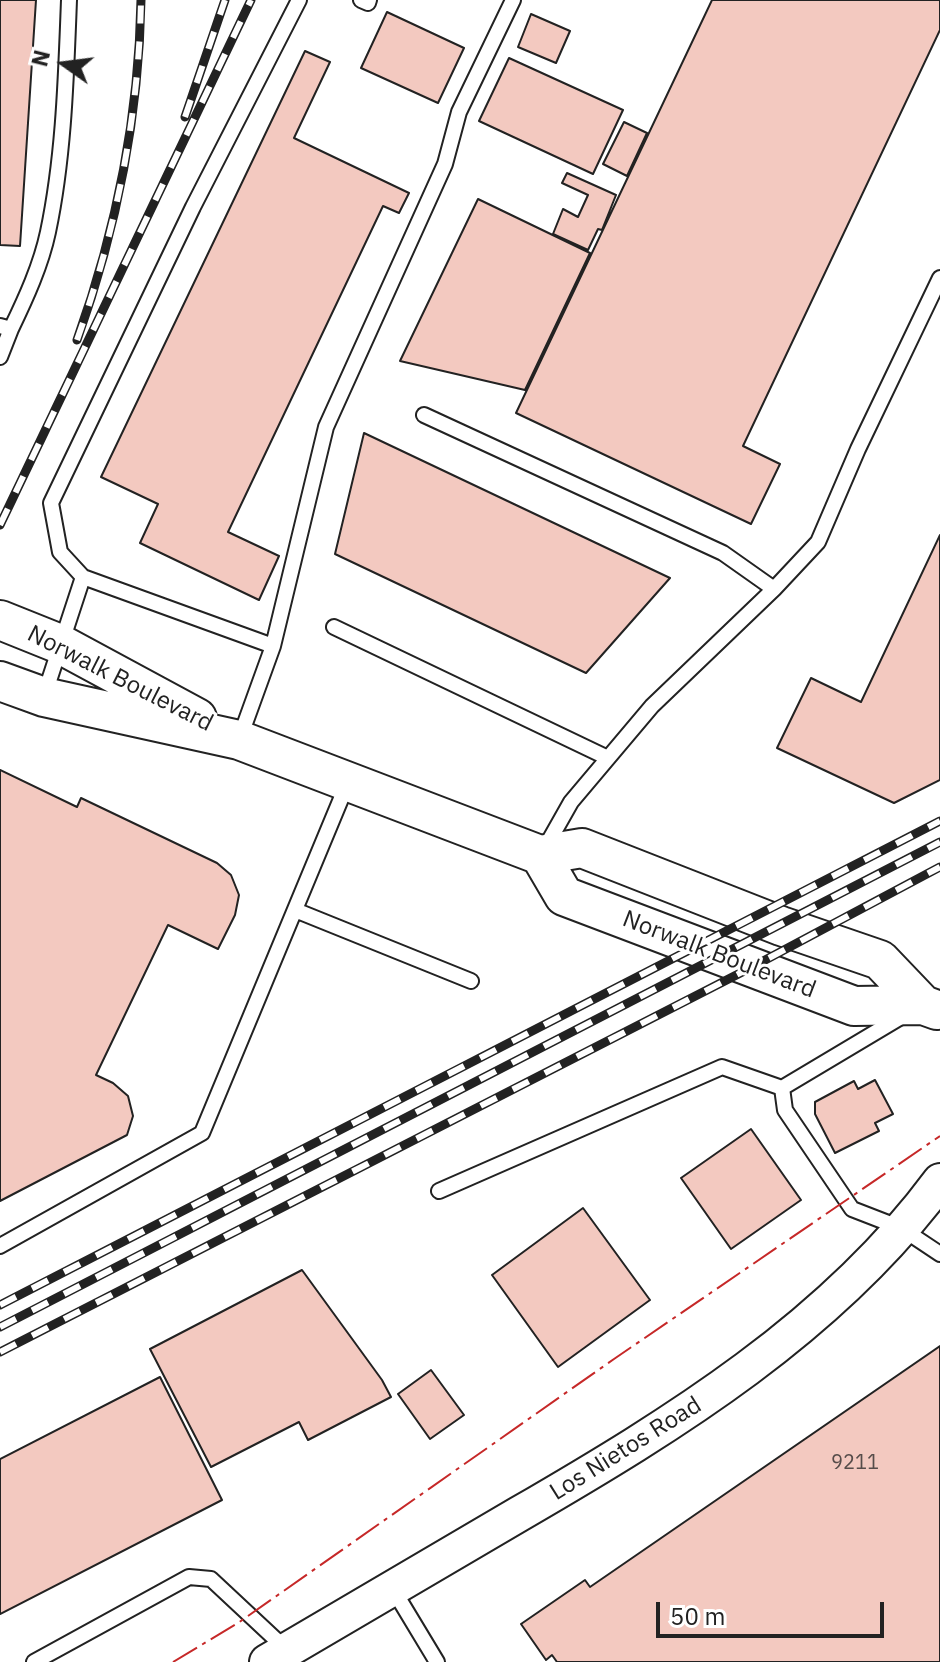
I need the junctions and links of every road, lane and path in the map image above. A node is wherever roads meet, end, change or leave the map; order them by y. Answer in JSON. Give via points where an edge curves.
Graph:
{"nodes":[{"id":1,"x":69,"y":0,"type":"edge"},
{"id":2,"x":299,"y":0,"type":"edge"},
{"id":3,"x":361,"y":0,"type":"edge"},
{"id":4,"x":369,"y":0,"type":"edge"},
{"id":5,"x":513,"y":0,"type":"edge"},
{"id":6,"x":940,"y":278,"type":"edge"},
{"id":7,"x":6,"y":327,"type":"edge"},
{"id":8,"x":0,"y":357,"type":"edge"},
{"id":9,"x":424,"y":415,"type":"dead end"},
{"id":10,"x":83,"y":577,"type":"junction"},
{"id":11,"x":774,"y":589,"type":"junction"},
{"id":12,"x":0,"y":620,"type":"edge"},
{"id":13,"x":334,"y":627,"type":"dead end"},
{"id":14,"x":60,"y":644,"type":"junction"},
{"id":15,"x":273,"y":646,"type":"junction"},
{"id":16,"x":0,"y":681,"type":"edge"},
{"id":17,"x":44,"y":697,"type":"junction"},
{"id":18,"x":239,"y":740,"type":"junction"},
{"id":19,"x":608,"y":758,"type":"junction"},
{"id":20,"x":349,"y":781,"type":"junction"},
{"id":21,"x":540,"y":855,"type":"junction"},
{"id":22,"x":295,"y":910,"type":"junction"},
{"id":23,"x":471,"y":981,"type":"dead end"},
{"id":24,"x":931,"y":1008,"type":"edge"},
{"id":25,"x":782,"y":1088,"type":"junction"},
{"id":26,"x":940,"y":1181,"type":"edge"},
{"id":27,"x":439,"y":1191,"type":"dead end"},
{"id":28,"x":901,"y":1228,"type":"junction"},
{"id":29,"x":0,"y":1246,"type":"edge"},
{"id":30,"x":940,"y":1254,"type":"edge"},
{"id":31,"x":392,"y":1589,"type":"junction"},
{"id":32,"x":283,"y":1658,"type":"edge"},
{"id":33,"x":34,"y":1662,"type":"edge"},
{"id":34,"x":437,"y":1662,"type":"edge"}],
"edges":[{"from":1,"to":7,"type":"lane","via":[[64,114],[48,233],[29,291]]},
{"from":2,"to":10,"type":"lane","via":[[51,503],[60,552]]},
{"from":3,"to":4,"type":"lane"},
{"from":5,"to":15,"type":"lane","via":[[459,112],[445,164],[326,427]]},
{"from":6,"to":11,"type":"lane","via":[[818,542]]},
{"from":7,"to":8,"type":"lane"},
{"from":9,"to":11,"type":"lane","via":[[723,553]]},
{"from":10,"to":14,"type":"lane"},
{"from":10,"to":15,"type":"lane"},
{"from":11,"to":19,"type":"lane","via":[[652,706]]},
{"from":12,"to":14,"type":"main road","name":"Norwalk Boulevard"},
{"from":13,"to":19,"type":"lane"},
{"from":14,"to":17,"type":"lane"},
{"from":14,"to":18,"type":"main road","name":"Norwalk Boulevard"},
{"from":15,"to":18,"type":"lane"},
{"from":16,"to":17,"type":"main road","name":"Norwalk Boulevard"},
{"from":17,"to":18,"type":"main road","name":"Norwalk Boulevard"},
{"from":18,"to":20,"type":"main road","name":"Norwalk Boulevard"},
{"from":19,"to":21,"type":"lane","via":[[571,802]]},
{"from":20,"to":21,"type":"main road","name":"Norwalk Boulevard"},
{"from":20,"to":22,"type":"lane"},
{"from":21,"to":24,"type":"main road","name":"Norwalk Boulevard","via":[[582,848],[880,960]]},
{"from":21,"to":24,"type":"main road","name":"Norwalk Boulevard","via":[[564,896],[854,1006]]},
{"from":22,"to":23,"type":"lane"},
{"from":22,"to":29,"type":"lane","via":[[202,1133]]},
{"from":24,"to":25,"type":"lane"},
{"from":25,"to":27,"type":"lane","via":[[722,1067]]},
{"from":25,"to":28,"type":"lane","via":[[785,1110],[852,1209]]},
{"from":26,"to":28,"type":"street","name":"Los Nietos Road"},
{"from":28,"to":30,"type":"lane"},
{"from":28,"to":31,"type":"street","name":"Los Nietos Road","via":[[860,1274],[718,1392]]},
{"from":31,"to":32,"type":"street","name":"Los Nietos Road"},
{"from":31,"to":34,"type":"lane"},
{"from":32,"to":33,"type":"lane","via":[[211,1579],[198,1576]]}]}
